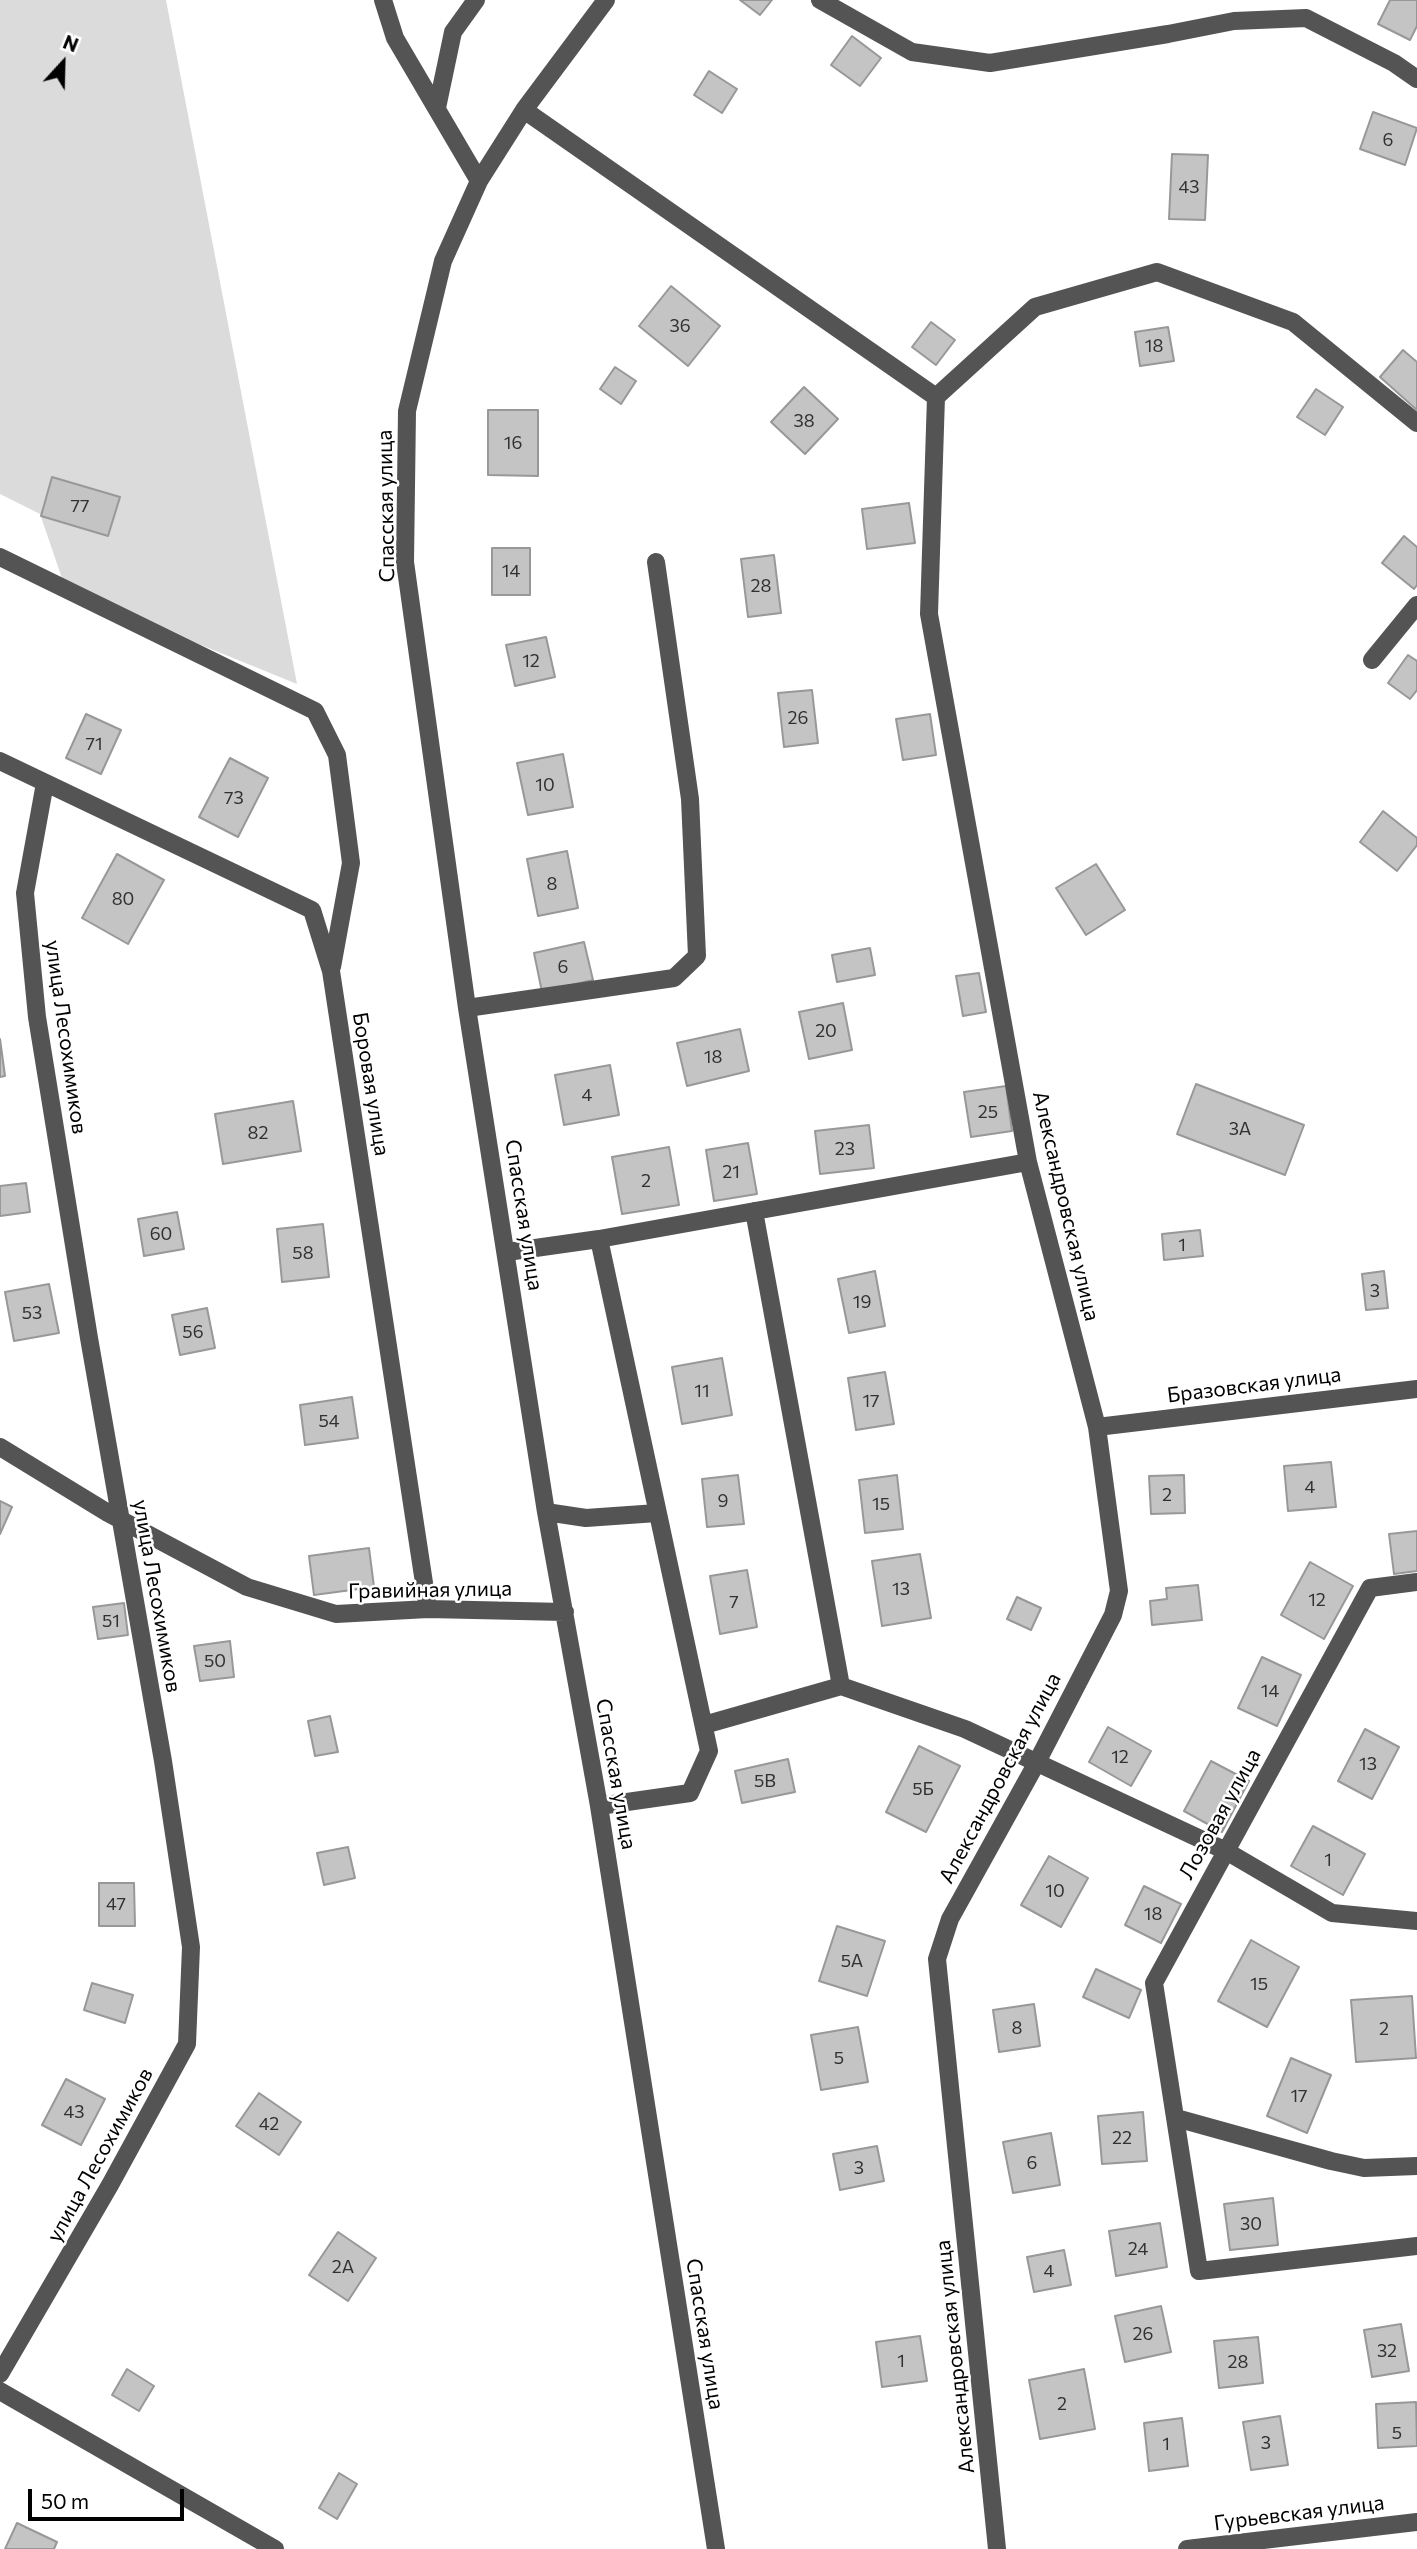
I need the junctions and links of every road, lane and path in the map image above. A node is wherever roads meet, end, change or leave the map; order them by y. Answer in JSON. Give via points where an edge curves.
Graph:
{"nodes":[{"id":1,"x":383,"y":0,"type":"edge"},
{"id":2,"x":477,"y":0,"type":"edge"},
{"id":3,"x":606,"y":0,"type":"edge"},
{"id":4,"x":820,"y":0,"type":"edge"},
{"id":5,"x":1417,"y":79,"type":"edge"},
{"id":6,"x":437,"y":108,"type":"junction"},
{"id":7,"x":524,"y":110,"type":"junction"},
{"id":8,"x":479,"y":181,"type":"junction"},
{"id":9,"x":936,"y":397,"type":"junction"},
{"id":10,"x":1417,"y":424,"type":"edge"},
{"id":11,"x":0,"y":557,"type":"edge"},
{"id":12,"x":656,"y":562,"type":"dead end"},
{"id":13,"x":1417,"y":605,"type":"edge"},
{"id":14,"x":1372,"y":660,"type":"dead end"},
{"id":15,"x":0,"y":761,"type":"edge"},
{"id":16,"x":45,"y":783,"type":"junction"},
{"id":17,"x":331,"y":971,"type":"junction"},
{"id":18,"x":467,"y":1008,"type":"junction"},
{"id":19,"x":1028,"y":1162,"type":"junction"},
{"id":20,"x":754,"y":1211,"type":"junction"},
{"id":21,"x":599,"y":1239,"type":"junction"},
{"id":22,"x":507,"y":1252,"type":"junction"},
{"id":23,"x":1417,"y":1389,"type":"edge"},
{"id":24,"x":1097,"y":1427,"type":"junction"},
{"id":25,"x":0,"y":1447,"type":"edge"},
{"id":26,"x":546,"y":1513,"type":"junction"},
{"id":27,"x":657,"y":1513,"type":"junction"},
{"id":28,"x":121,"y":1520,"type":"junction"},
{"id":29,"x":1417,"y":1582,"type":"edge"},
{"id":30,"x":428,"y":1609,"type":"junction"},
{"id":31,"x":565,"y":1612,"type":"junction"},
{"id":32,"x":841,"y":1686,"type":"junction"},
{"id":33,"x":704,"y":1725,"type":"junction"},
{"id":34,"x":1036,"y":1764,"type":"junction"},
{"id":35,"x":599,"y":1806,"type":"junction"},
{"id":36,"x":1226,"y":1851,"type":"junction"},
{"id":37,"x":1417,"y":1921,"type":"edge"},
{"id":38,"x":1176,"y":2118,"type":"junction"},
{"id":39,"x":1417,"y":2166,"type":"edge"},
{"id":40,"x":1417,"y":2246,"type":"edge"},
{"id":41,"x":0,"y":2374,"type":"edge"},
{"id":42,"x":0,"y":2391,"type":"edge"},
{"id":43,"x":1417,"y":2522,"type":"edge"},
{"id":44,"x":275,"y":2549,"type":"edge"},
{"id":45,"x":716,"y":2549,"type":"edge"},
{"id":46,"x":997,"y":2549,"type":"edge"},
{"id":47,"x":1187,"y":2549,"type":"edge"}],
"edges":[{"from":1,"to":6,"type":"street","via":[[395,37]]},
{"from":2,"to":6,"type":"street","via":[[453,32]]},
{"from":3,"to":7,"type":"street","name":"Спасская улица"},
{"from":4,"to":5,"type":"street","via":[[912,52],[990,63],[1234,21],[1306,19]]},
{"from":6,"to":8,"type":"street"},
{"from":7,"to":8,"type":"street","name":"Спасская улица"},
{"from":7,"to":9,"type":"street"},
{"from":8,"to":18,"type":"street","name":"Спасская улица","via":[[443,261],[407,411],[405,562]]},
{"from":9,"to":10,"type":"street","via":[[1035,307],[1157,272],[1293,322]]},
{"from":9,"to":19,"type":"street","name":"Александровская улица","via":[[929,614]]},
{"from":11,"to":17,"type":"street","via":[[315,711],[337,755],[351,863]]},
{"from":12,"to":18,"type":"street","via":[[690,799],[696,956],[674,978]]},
{"from":13,"to":14,"type":"street"},
{"from":15,"to":16,"type":"street","name":"Боровая улица"},
{"from":16,"to":17,"type":"street","name":"Боровая улица","via":[[312,910]]},
{"from":16,"to":28,"type":"street","name":"улица Лесохимиков","via":[[25,893],[37,1017]]},
{"from":17,"to":30,"type":"street","name":"Боровая улица"},
{"from":18,"to":22,"type":"street","name":"Спасская улица"},
{"from":19,"to":20,"type":"street"},
{"from":19,"to":24,"type":"street","name":"Александровская улица"},
{"from":20,"to":21,"type":"street"},
{"from":20,"to":32,"type":"street"},
{"from":21,"to":22,"type":"street"},
{"from":21,"to":27,"type":"street"},
{"from":22,"to":26,"type":"street","name":"Спасская улица"},
{"from":23,"to":24,"type":"street","name":"Бразовская улица"},
{"from":24,"to":34,"type":"street","name":"Александровская улица","via":[[1119,1591],[1113,1615]]},
{"from":25,"to":28,"type":"street","name":"Гравийная улица"},
{"from":26,"to":27,"type":"street","via":[[586,1518]]},
{"from":26,"to":31,"type":"street","name":"Спасская улица"},
{"from":27,"to":33,"type":"street"},
{"from":28,"to":30,"type":"street","name":"Гравийная улица","via":[[247,1587],[337,1614]]},
{"from":28,"to":41,"type":"street","name":"улица Лесохимиков","via":[[191,1947],[187,2044]]},
{"from":29,"to":36,"type":"street","name":"Лозовая улица","via":[[1370,1588]]},
{"from":30,"to":31,"type":"street","name":"Гравийная улица"},
{"from":31,"to":35,"type":"street","name":"Спасская улица"},
{"from":32,"to":33,"type":"street"},
{"from":32,"to":34,"type":"street","via":[[965,1729]]},
{"from":33,"to":35,"type":"street","via":[[709,1751],[690,1793]]},
{"from":34,"to":36,"type":"street"},
{"from":34,"to":46,"type":"street","name":"Александровская улица","via":[[950,1919],[937,1959]]},
{"from":35,"to":45,"type":"street","name":"Спасская улица"},
{"from":36,"to":37,"type":"street","via":[[1332,1913]]},
{"from":36,"to":38,"type":"street","name":"Лозовая улица","via":[[1154,1983]]},
{"from":38,"to":39,"type":"street","via":[[1364,2168]]},
{"from":38,"to":40,"type":"street","name":"Лозовая улица","via":[[1199,2271]]},
{"from":42,"to":44,"type":"street"},
{"from":43,"to":47,"type":"street","name":"Гурьевская улица"}]}
